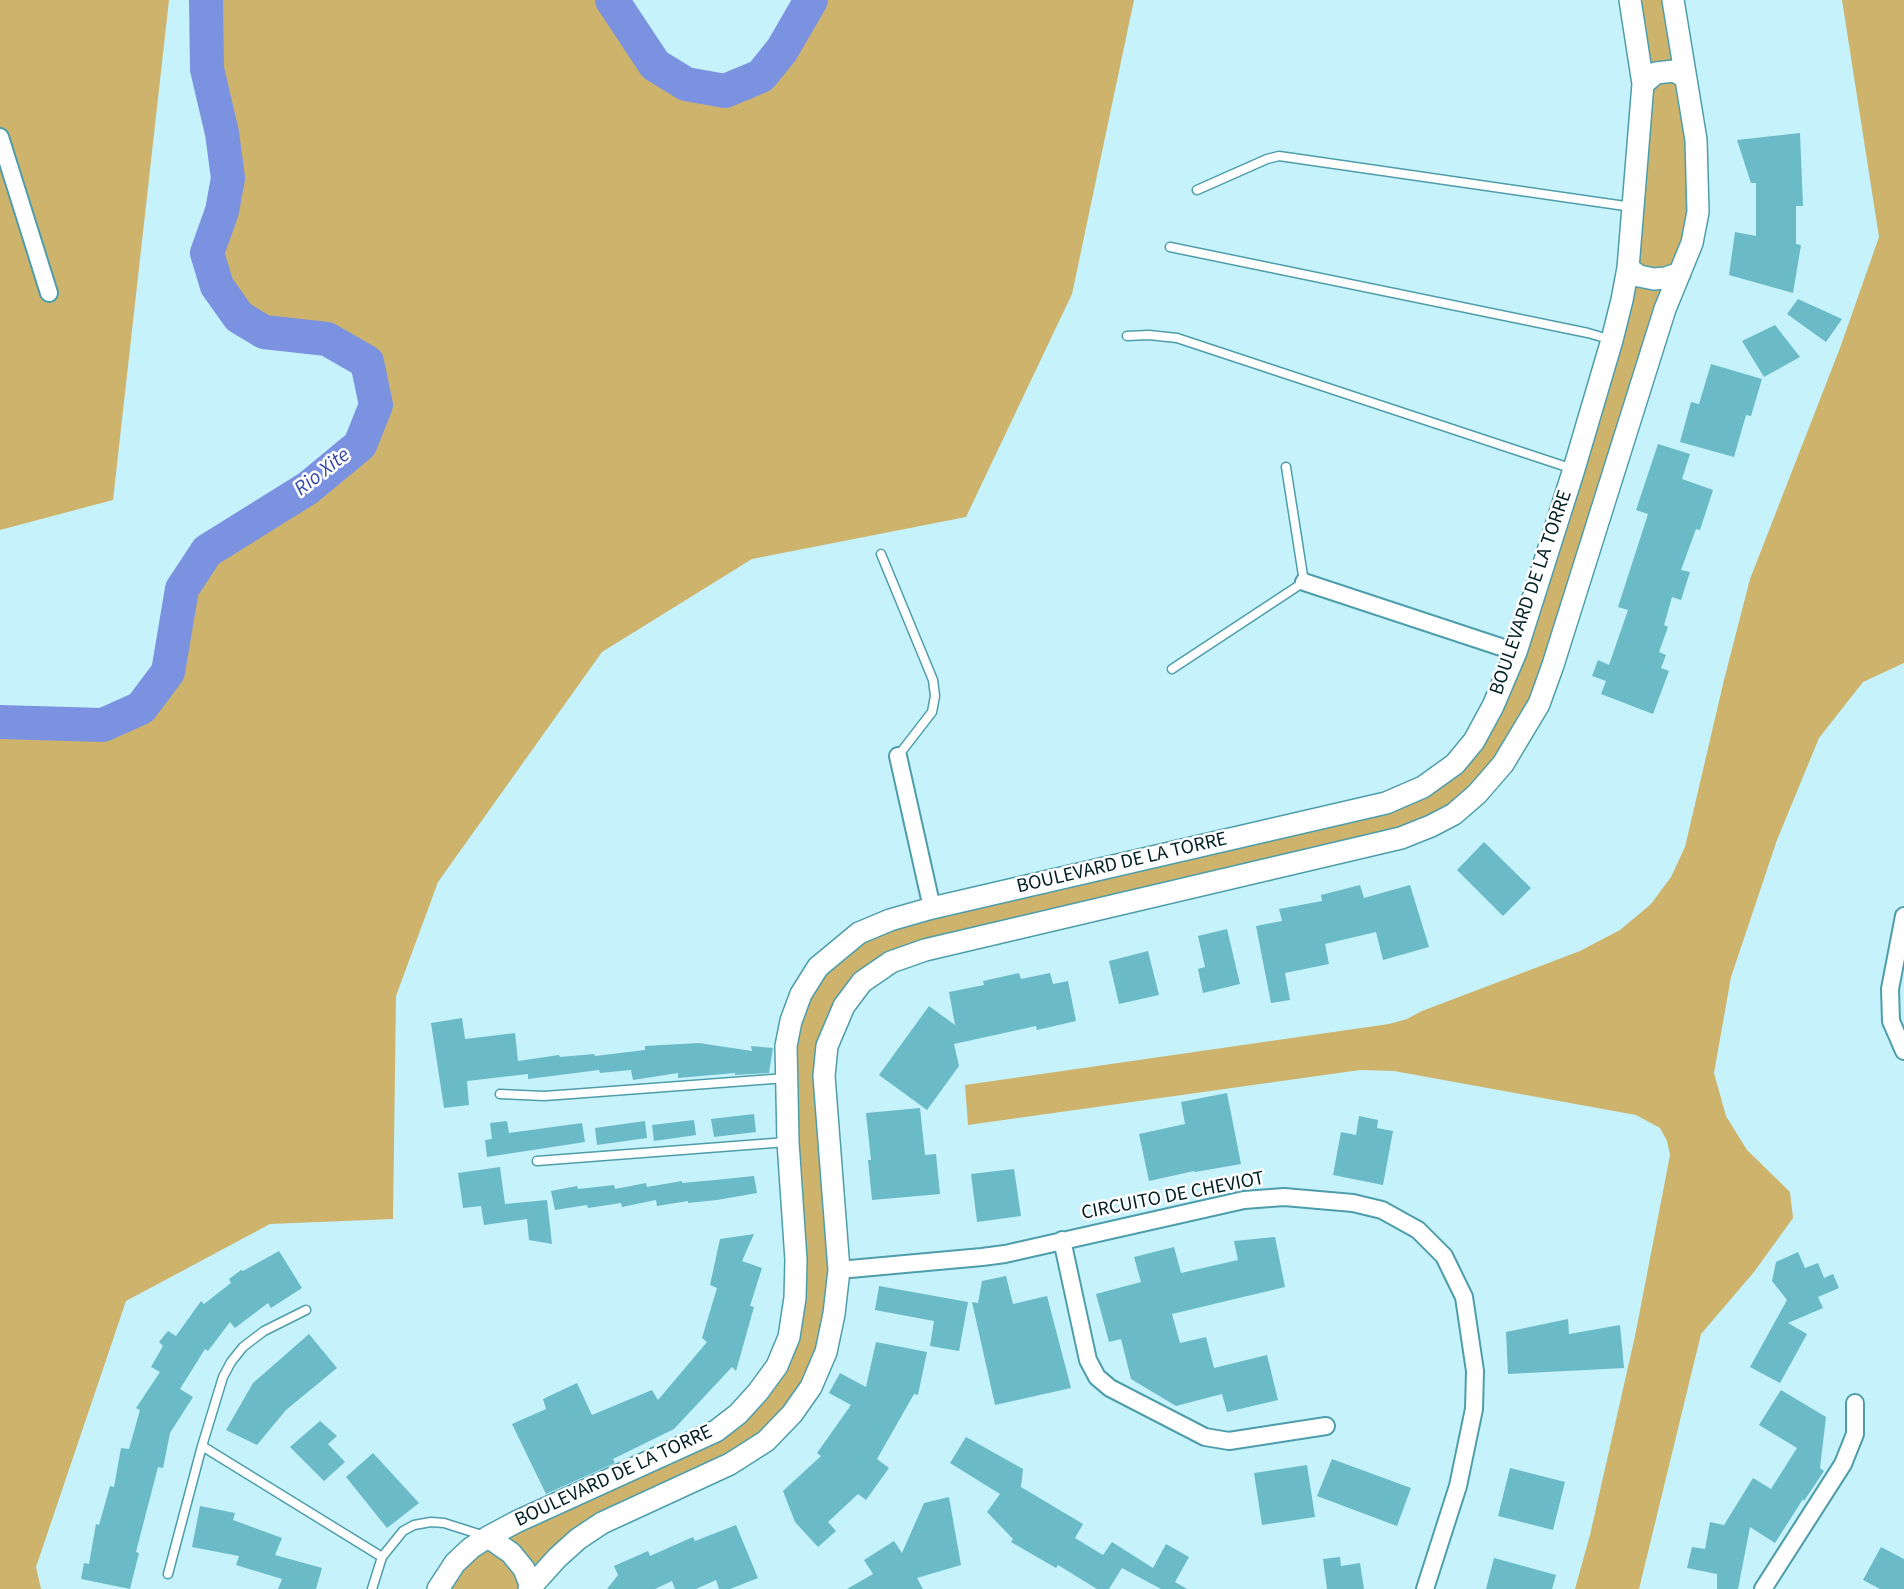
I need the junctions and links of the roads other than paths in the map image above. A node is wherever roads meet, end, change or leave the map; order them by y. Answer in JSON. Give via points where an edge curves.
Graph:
{"nodes":[{"id":1,"x":1630,"y":0,"type":"edge"},
{"id":2,"x":1673,"y":0,"type":"edge"},
{"id":3,"x":1685,"y":77,"type":"junction"},
{"id":4,"x":1643,"y":84,"type":"junction"},
{"id":5,"x":0,"y":137,"type":"edge"},
{"id":6,"x":1197,"y":190,"type":"dead end"},
{"id":7,"x":1632,"y":207,"type":"junction"},
{"id":8,"x":1170,"y":247,"type":"dead end"},
{"id":9,"x":1628,"y":268,"type":"junction"},
{"id":10,"x":1680,"y":273,"type":"junction"},
{"id":11,"x":49,"y":293,"type":"dead end"},
{"id":12,"x":1127,"y":336,"type":"dead end"},
{"id":13,"x":1612,"y":340,"type":"junction"},
{"id":14,"x":1286,"y":467,"type":"dead end"},
{"id":15,"x":1574,"y":469,"type":"junction"},
{"id":16,"x":881,"y":554,"type":"dead end"},
{"id":17,"x":1304,"y":582,"type":"junction"},
{"id":18,"x":1516,"y":652,"type":"junction"},
{"id":19,"x":1172,"y":669,"type":"dead end"},
{"id":20,"x":898,"y":756,"type":"joint"},
{"id":21,"x":932,"y":908,"type":"junction"},
{"id":22,"x":1904,"y":916,"type":"edge"},
{"id":23,"x":1904,"y":1051,"type":"edge"},
{"id":24,"x":787,"y":1078,"type":"junction"},
{"id":25,"x":500,"y":1094,"type":"dead end"},
{"id":26,"x":788,"y":1142,"type":"junction"},
{"id":27,"x":537,"y":1161,"type":"dead end"},
{"id":28,"x":1062,"y":1240,"type":"junction"},
{"id":29,"x":839,"y":1270,"type":"junction"},
{"id":30,"x":306,"y":1310,"type":"dead end"},
{"id":31,"x":1855,"y":1403,"type":"dead end"},
{"id":32,"x":1326,"y":1426,"type":"dead end"},
{"id":33,"x":202,"y":1446,"type":"junction"},
{"id":34,"x":488,"y":1538,"type":"junction"},
{"id":35,"x":382,"y":1557,"type":"junction"},
{"id":36,"x":168,"y":1574,"type":"dead end"},
{"id":37,"x":530,"y":1588,"type":"edge"},
{"id":38,"x":372,"y":1589,"type":"edge"},
{"id":39,"x":438,"y":1589,"type":"edge"},
{"id":40,"x":1425,"y":1589,"type":"edge"},
{"id":41,"x":1763,"y":1589,"type":"edge"}],
"edges":[{"from":1,"to":4,"type":"street","name":"BOULEVARD DE LA TORRE"},
{"from":2,"to":3,"type":"street","name":"BOULEVARD DE LA TORRE"},
{"from":3,"to":4,"type":"street","via":[[1674,72],[1656,73]]},
{"from":3,"to":10,"type":"street","name":"BOULEVARD DE LA TORRE","via":[[1696,140],[1698,212],[1692,243]]},
{"from":4,"to":7,"type":"street","name":"BOULEVARD DE LA TORRE"},
{"from":5,"to":11,"type":"street"},
{"from":6,"to":7,"type":"lane","via":[[1279,156]]},
{"from":7,"to":9,"type":"street","name":"BOULEVARD DE LA TORRE"},
{"from":8,"to":13,"type":"lane"},
{"from":9,"to":10,"type":"street","via":[[1639,276],[1654,279]]},
{"from":9,"to":13,"type":"street","name":"BOULEVARD DE LA TORRE"},
{"from":10,"to":29,"type":"street","name":"BOULEVARD DE LA TORRE","via":[[1665,309],[1539,704],[1503,764],[1454,814],[1401,838],[926,950],[891,962],[862,982],[844,1006],[831,1036],[824,1076]]},
{"from":12,"to":15,"type":"lane","via":[[1177,338]]},
{"from":13,"to":15,"type":"street","name":"BOULEVARD DE LA TORRE"},
{"from":14,"to":17,"type":"lane"},
{"from":15,"to":18,"type":"street","name":"BOULEVARD DE LA TORRE"},
{"from":16,"to":20,"type":"lane","via":[[933,680],[935,696],[932,712]]},
{"from":17,"to":18,"type":"street"},
{"from":17,"to":19,"type":"lane"},
{"from":18,"to":21,"type":"street","name":"BOULEVARD DE LA TORRE","via":[[1474,741],[1455,764],[1423,787],[1386,803]]},
{"from":20,"to":21,"type":"street"},
{"from":21,"to":24,"type":"street","name":"BOULEVARD DE LA TORRE","via":[[859,933],[818,967],[801,994],[791,1021],[786,1046]]},
{"from":22,"to":23,"type":"street","via":[[1890,989],[1891,1021]]},
{"from":24,"to":25,"type":"lane","via":[[554,1095]]},
{"from":24,"to":26,"type":"street","name":"BOULEVARD DE LA TORRE"},
{"from":26,"to":27,"type":"lane"},
{"from":26,"to":34,"type":"street","name":"BOULEVARD DE LA TORRE","via":[[795,1298],[789,1337],[777,1366],[758,1392],[716,1431]]},
{"from":28,"to":29,"type":"street","name":"CIRCUITO DE CHEVIOT","via":[[982,1257]]},
{"from":28,"to":32,"type":"street","via":[[1088,1360],[1097,1377],[1110,1388],[1205,1437],[1229,1441]]},
{"from":28,"to":40,"type":"street","name":"CIRCUITO DE CHEVIOT","via":[[1244,1200],[1284,1197],[1382,1210],[1418,1230],[1444,1256],[1464,1297],[1475,1371],[1474,1409],[1461,1475]]},
{"from":29,"to":37,"type":"street","name":"BOULEVARD DE LA TORRE","via":[[826,1352],[811,1387],[766,1441],[730,1464],[602,1523],[557,1557]]},
{"from":30,"to":33,"type":"lane","via":[[264,1331],[231,1362],[217,1393]]},
{"from":31,"to":41,"type":"street","via":[[1855,1434],[1843,1464]]},
{"from":33,"to":35,"type":"lane"},
{"from":33,"to":36,"type":"lane"},
{"from":34,"to":35,"type":"lane","via":[[458,1526],[431,1522],[403,1531]]},
{"from":34,"to":37,"type":"street","via":[[511,1553],[524,1569]]},
{"from":34,"to":39,"type":"street","name":"BOULEVARD DE LA TORRE","via":[[455,1563]]},
{"from":35,"to":38,"type":"lane"}]}
